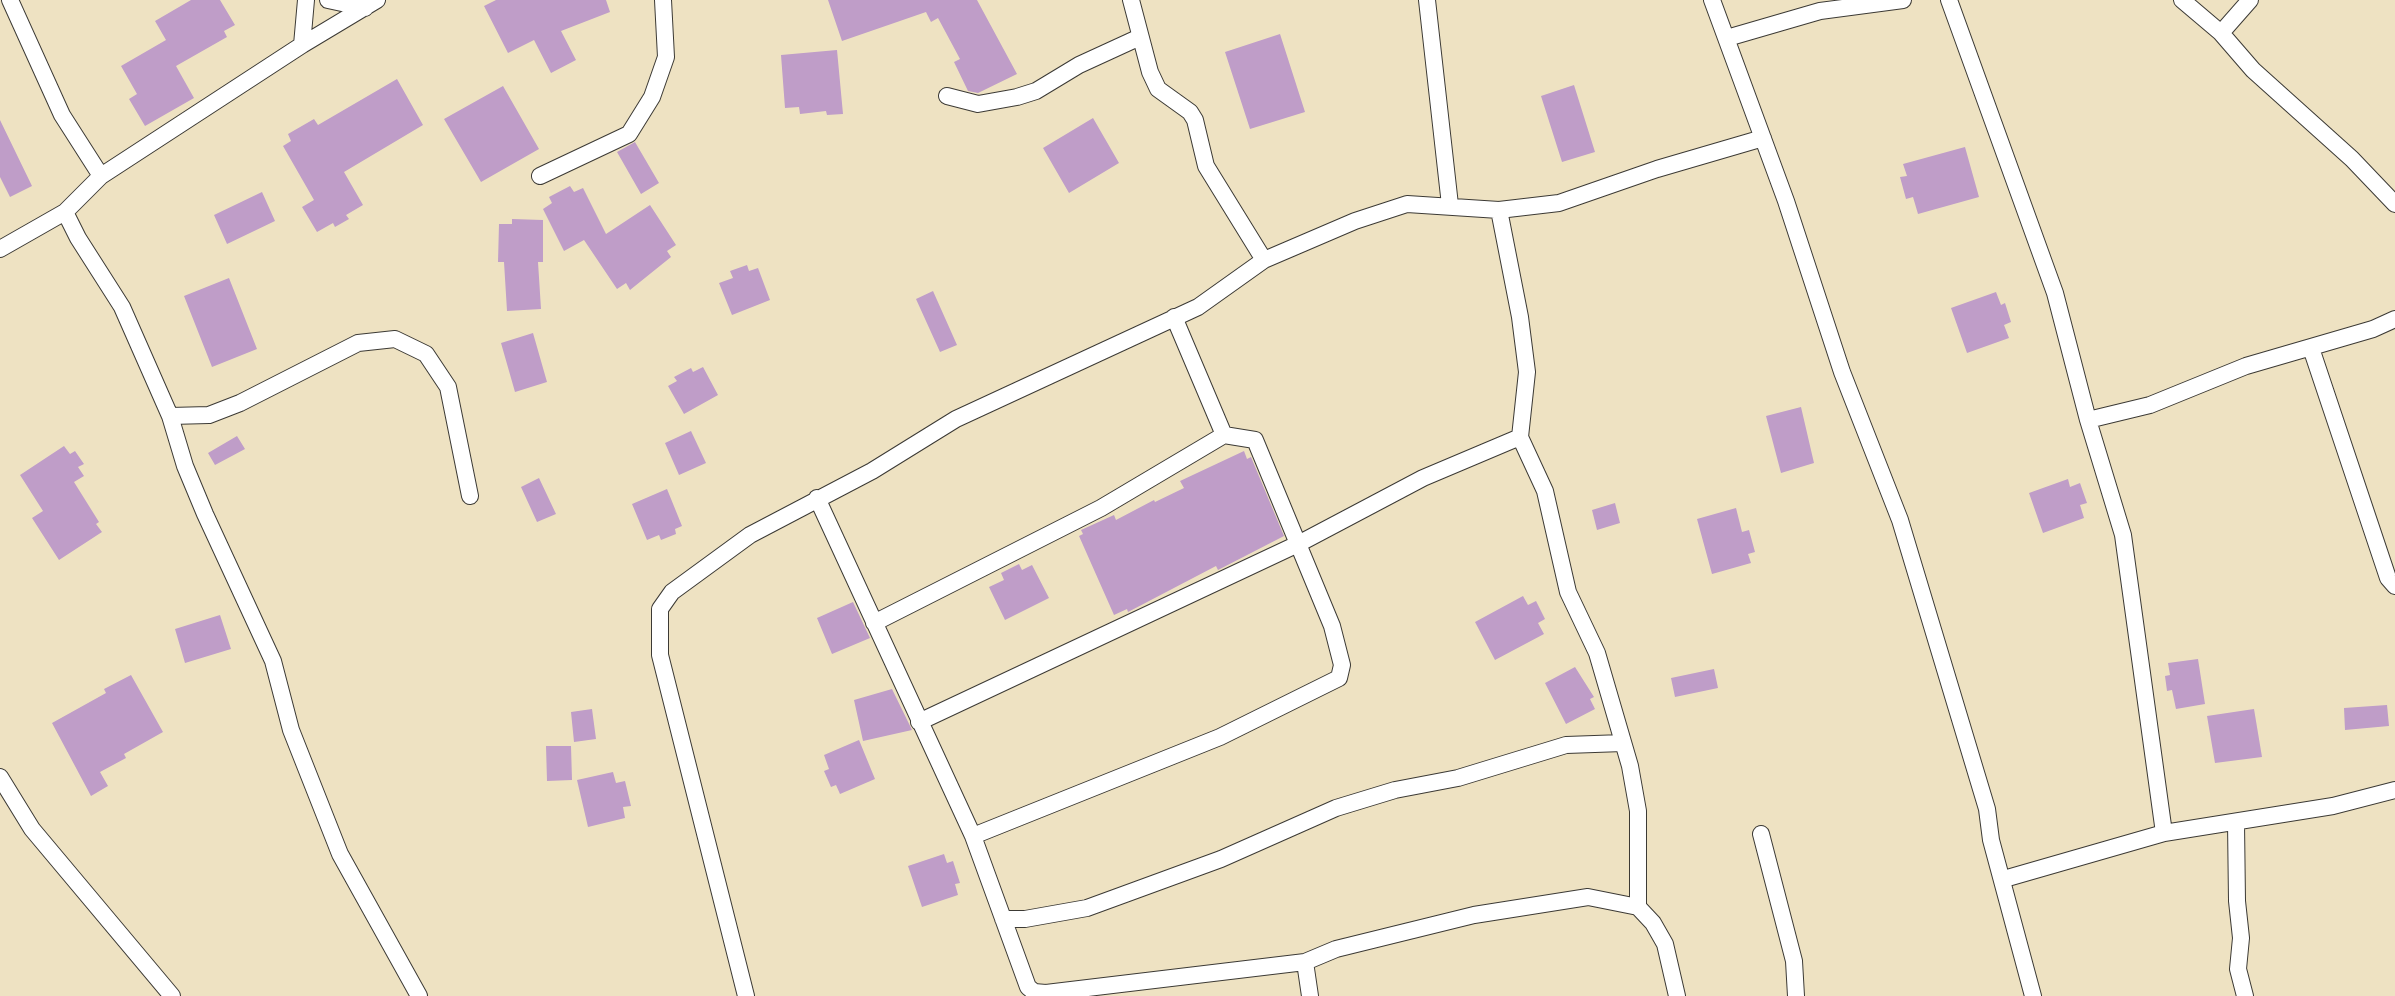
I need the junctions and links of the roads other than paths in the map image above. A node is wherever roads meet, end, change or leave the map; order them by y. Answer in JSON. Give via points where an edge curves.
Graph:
{"nodes":[{"id":1,"x":10,"y":0,"type":"edge"},
{"id":2,"x":306,"y":0,"type":"edge"},
{"id":3,"x":328,"y":0,"type":"edge"},
{"id":4,"x":663,"y":0,"type":"edge"},
{"id":5,"x":1131,"y":0,"type":"edge"},
{"id":6,"x":1427,"y":0,"type":"edge"},
{"id":7,"x":1712,"y":0,"type":"edge"},
{"id":8,"x":1903,"y":0,"type":"edge"},
{"id":9,"x":1949,"y":0,"type":"edge"},
{"id":10,"x":2182,"y":0,"type":"edge"},
{"id":11,"x":2250,"y":0,"type":"edge"},
{"id":12,"x":371,"y":4,"type":"edge"},
{"id":13,"x":2221,"y":33,"type":"junction"},
{"id":14,"x":1140,"y":37,"type":"junction"},
{"id":15,"x":1727,"y":38,"type":"junction"},
{"id":16,"x":302,"y":45,"type":"junction"},
{"id":17,"x":947,"y":96,"type":"dead end"},
{"id":18,"x":1763,"y":138,"type":"junction"},
{"id":19,"x":101,"y":176,"type":"junction"},
{"id":20,"x":540,"y":176,"type":"dead end"},
{"id":21,"x":2395,"y":204,"type":"edge"},
{"id":22,"x":1450,"y":205,"type":"junction"},
{"id":23,"x":1499,"y":210,"type":"junction"},
{"id":24,"x":65,"y":212,"type":"junction"},
{"id":25,"x":0,"y":249,"type":"edge"},
{"id":26,"x":1264,"y":260,"type":"junction"},
{"id":27,"x":1174,"y":317,"type":"junction"},
{"id":28,"x":2395,"y":319,"type":"edge"},
{"id":29,"x":2311,"y":348,"type":"junction"},
{"id":30,"x":170,"y":416,"type":"junction"},
{"id":31,"x":2088,"y":420,"type":"junction"},
{"id":32,"x":1224,"y":435,"type":"junction"},
{"id":33,"x":1520,"y":437,"type":"junction"},
{"id":34,"x":470,"y":496,"type":"dead end"},
{"id":35,"x":817,"y":498,"type":"junction"},
{"id":36,"x":1300,"y":542,"type":"junction"},
{"id":37,"x":2395,"y":586,"type":"edge"},
{"id":38,"x":874,"y":623,"type":"junction"},
{"id":39,"x":919,"y":722,"type":"junction"},
{"id":40,"x":1623,"y":743,"type":"junction"},
{"id":41,"x":0,"y":776,"type":"edge"},
{"id":42,"x":2395,"y":790,"type":"edge"},
{"id":43,"x":2236,"y":823,"type":"junction"},
{"id":44,"x":2164,"y":833,"type":"junction"},
{"id":45,"x":1761,"y":834,"type":"dead end"},
{"id":46,"x":973,"y":836,"type":"junction"},
{"id":47,"x":2004,"y":878,"type":"junction"},
{"id":48,"x":1638,"y":906,"type":"junction"},
{"id":49,"x":1003,"y":919,"type":"junction"},
{"id":50,"x":1305,"y":962,"type":"junction"},
{"id":51,"x":172,"y":996,"type":"edge"},
{"id":52,"x":419,"y":996,"type":"edge"},
{"id":53,"x":746,"y":996,"type":"edge"},
{"id":54,"x":1310,"y":996,"type":"edge"},
{"id":55,"x":1677,"y":996,"type":"edge"},
{"id":56,"x":1796,"y":996,"type":"edge"},
{"id":57,"x":2033,"y":996,"type":"edge"},
{"id":58,"x":2245,"y":996,"type":"edge"}],
"edges":[{"from":1,"to":19,"type":"street","via":[[62,115]]},
{"from":2,"to":16,"type":"street"},
{"from":3,"to":12,"type":"street"},
{"from":4,"to":20,"type":"street","via":[[666,57],[652,97],[629,134]]},
{"from":5,"to":14,"type":"street"},
{"from":6,"to":22,"type":"street"},
{"from":7,"to":15,"type":"street"},
{"from":8,"to":15,"type":"street","via":[[1820,11]]},
{"from":9,"to":31,"type":"street","via":[[2055,293]]},
{"from":10,"to":13,"type":"street"},
{"from":11,"to":13,"type":"street"},
{"from":12,"to":16,"type":"street"},
{"from":13,"to":21,"type":"street","via":[[2253,70]]},
{"from":14,"to":17,"type":"street","via":[[1017,97],[978,104]]},
{"from":14,"to":26,"type":"street","via":[[1158,89],[1191,112],[1206,166]]},
{"from":15,"to":18,"type":"street"},
{"from":16,"to":19,"type":"street"},
{"from":18,"to":23,"type":"street","via":[[1559,203]]},
{"from":18,"to":47,"type":"street","via":[[1842,372],[1900,520]]},
{"from":19,"to":24,"type":"street"},
{"from":22,"to":23,"type":"street"},
{"from":22,"to":26,"type":"street","via":[[1408,204],[1386,209]]},
{"from":23,"to":33,"type":"street","via":[[1527,372]]},
{"from":24,"to":25,"type":"street"},
{"from":24,"to":30,"type":"street","via":[[122,307]]},
{"from":26,"to":27,"type":"street","via":[[1198,307]]},
{"from":27,"to":32,"type":"street"},
{"from":27,"to":35,"type":"street","via":[[956,419],[873,471]]},
{"from":28,"to":29,"type":"street"},
{"from":29,"to":31,"type":"street","via":[[2246,366],[2150,405]]},
{"from":29,"to":37,"type":"street","via":[[2388,578]]},
{"from":30,"to":34,"type":"street","via":[[209,415],[358,343],[395,339],[426,354],[447,387]]},
{"from":30,"to":52,"type":"street","via":[[205,514],[273,661],[291,730],[340,855]]},
{"from":31,"to":44,"type":"street","via":[[2123,535]]},
{"from":32,"to":36,"type":"street","via":[[1255,440]]},
{"from":32,"to":38,"type":"street","via":[[1101,508]]},
{"from":33,"to":36,"type":"street","via":[[1423,478]]},
{"from":33,"to":40,"type":"street","via":[[1545,491],[1567,592],[1597,653]]},
{"from":35,"to":38,"type":"street"},
{"from":35,"to":53,"type":"street","via":[[750,535],[672,592],[660,609],[660,655]]},
{"from":36,"to":39,"type":"street"},
{"from":36,"to":46,"type":"street","via":[[1332,626],[1342,665],[1339,678],[1220,737]]},
{"from":38,"to":39,"type":"street"},
{"from":39,"to":46,"type":"street"},
{"from":40,"to":48,"type":"street","via":[[1638,811]]},
{"from":40,"to":49,"type":"street","via":[[1566,745],[1458,778],[1395,790],[1336,808],[1220,859],[1087,908]]},
{"from":41,"to":51,"type":"street","via":[[32,829]]},
{"from":42,"to":43,"type":"street"},
{"from":43,"to":44,"type":"street"},
{"from":43,"to":58,"type":"street","via":[[2238,969]]},
{"from":44,"to":47,"type":"street"},
{"from":45,"to":56,"type":"street","via":[[1794,961]]},
{"from":46,"to":49,"type":"street"},
{"from":47,"to":57,"type":"street"},
{"from":48,"to":50,"type":"street","via":[[1588,897],[1474,915],[1389,934]]},
{"from":48,"to":55,"type":"street","via":[[1665,944]]},
{"from":49,"to":50,"type":"street","via":[[1028,987],[1040,993]]},
{"from":50,"to":54,"type":"street"}]}
